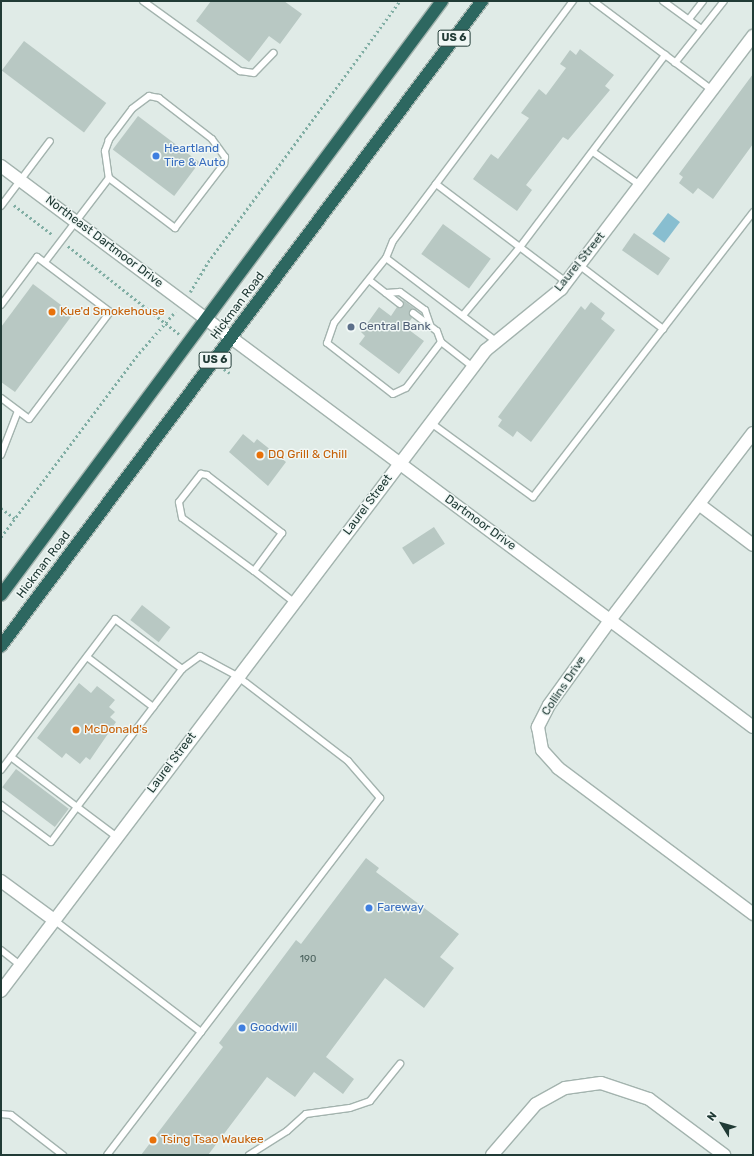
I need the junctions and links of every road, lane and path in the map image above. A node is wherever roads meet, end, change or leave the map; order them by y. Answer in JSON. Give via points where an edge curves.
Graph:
{"nodes":[{"id":1,"x":143,"y":1,"type":"edge"},
{"id":2,"x":400,"y":1,"type":"edge"},
{"id":3,"x":442,"y":1,"type":"edge"},
{"id":4,"x":482,"y":1,"type":"edge"},
{"id":5,"x":573,"y":1,"type":"edge"},
{"id":6,"x":593,"y":1,"type":"edge"},
{"id":7,"x":663,"y":1,"type":"edge"},
{"id":8,"x":703,"y":1,"type":"edge"},
{"id":9,"x":724,"y":1,"type":"edge"},
{"id":10,"x":689,"y":19,"type":"junction"},
{"id":11,"x":700,"y":28,"type":"junction"},
{"id":12,"x":753,"y":36,"type":"edge"},
{"id":13,"x":273,"y":53,"type":"dead end"},
{"id":14,"x":665,"y":55,"type":"junction"},
{"id":15,"x":675,"y":63,"type":"junction"},
{"id":16,"x":712,"y":90,"type":"junction"},
{"id":17,"x":50,"y":141,"type":"dead end"},
{"id":18,"x":593,"y":152,"type":"junction"},
{"id":19,"x":1,"y":166,"type":"edge"},
{"id":20,"x":109,"y":178,"type":"junction"},
{"id":21,"x":21,"y":180,"type":"junction"},
{"id":22,"x":436,"y":184,"type":"junction"},
{"id":23,"x":640,"y":185,"type":"junction"},
{"id":24,"x":6,"y":200,"type":"junction"},
{"id":25,"x":1,"y":206,"type":"edge"},
{"id":26,"x":753,"y":212,"type":"edge"},
{"id":27,"x":76,"y":221,"type":"junction"},
{"id":28,"x":62,"y":241,"type":"junction"},
{"id":29,"x":520,"y":247,"type":"junction"},
{"id":30,"x":386,"y":258,"type":"junction"},
{"id":31,"x":45,"y":262,"type":"junction"},
{"id":32,"x":579,"y":265,"type":"junction"},
{"id":33,"x":369,"y":280,"type":"junction"},
{"id":34,"x":566,"y":282,"type":"junction"},
{"id":35,"x":386,"y":293,"type":"junction"},
{"id":36,"x":183,"y":301,"type":"junction"},
{"id":37,"x":400,"y":304,"type":"dead end"},
{"id":38,"x":1,"y":305,"type":"edge"},
{"id":39,"x":413,"y":313,"type":"dead end"},
{"id":40,"x":464,"y":314,"type":"junction"},
{"id":41,"x":206,"y":320,"type":"junction"},
{"id":42,"x":166,"y":323,"type":"junction"},
{"id":43,"x":431,"y":327,"type":"junction"},
{"id":44,"x":663,"y":329,"type":"junction"},
{"id":45,"x":231,"y":338,"type":"junction"},
{"id":46,"x":190,"y":342,"type":"junction"},
{"id":47,"x":441,"y":342,"type":"junction"},
{"id":48,"x":497,"y":342,"type":"junction"},
{"id":49,"x":214,"y":361,"type":"junction"},
{"id":50,"x":473,"y":367,"type":"junction"},
{"id":51,"x":230,"y":373,"type":"dead end"},
{"id":52,"x":1,"y":398,"type":"edge"},
{"id":53,"x":18,"y":411,"type":"junction"},
{"id":54,"x":431,"y":423,"type":"junction"},
{"id":55,"x":753,"y":433,"type":"edge"},
{"id":56,"x":1,"y":455,"type":"edge"},
{"id":57,"x":399,"y":464,"type":"junction"},
{"id":58,"x":700,"y":505,"type":"junction"},
{"id":59,"x":1,"y":508,"type":"edge"},
{"id":60,"x":15,"y":518,"type":"junction"},
{"id":61,"x":1,"y":537,"type":"edge"},
{"id":62,"x":753,"y":545,"type":"edge"},
{"id":63,"x":254,"y":571,"type":"junction"},
{"id":64,"x":1,"y":595,"type":"edge"},
{"id":65,"x":294,"y":602,"type":"junction"},
{"id":66,"x":611,"y":619,"type":"junction"},
{"id":67,"x":1,"y":646,"type":"edge"},
{"id":68,"x":87,"y":657,"type":"junction"},
{"id":69,"x":182,"y":669,"type":"junction"},
{"id":70,"x":237,"y":676,"type":"junction"},
{"id":71,"x":153,"y":707,"type":"junction"},
{"id":72,"x":753,"y":727,"type":"edge"},
{"id":73,"x":11,"y":757,"type":"junction"},
{"id":74,"x":1,"y":770,"type":"edge"},
{"id":75,"x":1,"y":804,"type":"edge"},
{"id":76,"x":77,"y":807,"type":"junction"},
{"id":77,"x":117,"y":837,"type":"junction"},
{"id":78,"x":1,"y":881,"type":"edge"},
{"id":79,"x":753,"y":914,"type":"edge"},
{"id":80,"x":54,"y":920,"type":"junction"},
{"id":81,"x":1,"y":950,"type":"edge"},
{"id":82,"x":20,"y":965,"type":"junction"},
{"id":83,"x":1,"y":991,"type":"edge"},
{"id":84,"x":201,"y":1032,"type":"junction"},
{"id":85,"x":400,"y":1064,"type":"dead end"},
{"id":86,"x":1,"y":1114,"type":"edge"},
{"id":87,"x":63,"y":1155,"type":"edge"},
{"id":88,"x":107,"y":1155,"type":"edge"},
{"id":89,"x":249,"y":1155,"type":"edge"},
{"id":90,"x":492,"y":1155,"type":"edge"},
{"id":91,"x":724,"y":1155,"type":"edge"}],
"edges":[{"from":1,"to":13,"type":"lane","via":[[240,71],[254,73]]},
{"from":2,"to":36,"type":"path","via":[[208,262]]},
{"from":3,"to":41,"type":"highway","name":"Hickman Road","number":"US 6"},
{"from":4,"to":45,"type":"highway","name":"Hickman Road","number":"US 6"},
{"from":5,"to":22,"type":"lane"},
{"from":6,"to":14,"type":"lane"},
{"from":7,"to":10,"type":"lane"},
{"from":8,"to":10,"type":"lane"},
{"from":9,"to":11,"type":"lane"},
{"from":10,"to":11,"type":"lane"},
{"from":11,"to":15,"type":"lane"},
{"from":12,"to":16,"type":"street","name":"Laurel Street"},
{"from":14,"to":15,"type":"lane"},
{"from":14,"to":18,"type":"lane"},
{"from":15,"to":16,"type":"lane"},
{"from":16,"to":23,"type":"street","name":"Laurel Street"},
{"from":17,"to":21,"type":"lane"},
{"from":18,"to":23,"type":"lane"},
{"from":18,"to":29,"type":"lane"},
{"from":19,"to":21,"type":"street","name":"Northeast Dartmoor Drive"},
{"from":20,"to":20,"type":"lane","via":[[175,228],[224,164],[225,157],[212,139],[159,98],[149,96],[132,109],[109,140],[105,151]]},
{"from":20,"to":27,"type":"lane"},
{"from":21,"to":24,"type":"lane"},
{"from":21,"to":27,"type":"street","name":"Northeast Dartmoor Drive"},
{"from":22,"to":29,"type":"lane"},
{"from":22,"to":30,"type":"lane","via":[[393,241]]},
{"from":23,"to":32,"type":"street","name":"Laurel Street"},
{"from":24,"to":25,"type":"lane"},
{"from":24,"to":28,"type":"path"},
{"from":26,"to":44,"type":"lane"},
{"from":27,"to":28,"type":"lane"},
{"from":27,"to":36,"type":"street","name":"Northeast Dartmoor Drive"},
{"from":28,"to":31,"type":"lane"},
{"from":28,"to":42,"type":"path"},
{"from":29,"to":34,"type":"lane"},
{"from":29,"to":40,"type":"lane"},
{"from":30,"to":33,"type":"lane"},
{"from":30,"to":40,"type":"lane"},
{"from":31,"to":38,"type":"lane","via":[[37,257]]},
{"from":31,"to":53,"type":"lane","via":[[110,312],[29,419]]},
{"from":32,"to":34,"type":"street","name":"Laurel Street"},
{"from":32,"to":44,"type":"lane"},
{"from":33,"to":35,"type":"lane"},
{"from":33,"to":47,"type":"lane","via":[[334,323],[327,343],[336,351],[393,394],[406,388]]},
{"from":34,"to":48,"type":"street","name":"Laurel Street"},
{"from":35,"to":37,"type":"lane"},
{"from":35,"to":43,"type":"lane","via":[[400,292],[425,310]]},
{"from":36,"to":41,"type":"street","name":"Northeast Dartmoor Drive"},
{"from":36,"to":42,"type":"path"},
{"from":39,"to":43,"type":"lane"},
{"from":40,"to":48,"type":"lane"},
{"from":41,"to":45,"type":"street","name":"Dartmoor Drive"},
{"from":41,"to":46,"type":"highway","name":"Hickman Road","number":"US 6"},
{"from":42,"to":46,"type":"path"},
{"from":42,"to":60,"type":"path","via":[[139,353]]},
{"from":43,"to":47,"type":"lane"},
{"from":44,"to":54,"type":"lane","via":[[533,497]]},
{"from":45,"to":49,"type":"highway","name":"Hickman Road","number":"US 6"},
{"from":45,"to":57,"type":"street","name":"Dartmoor Drive"},
{"from":46,"to":64,"type":"highway","name":"Hickman Road","number":"US 6"},
{"from":47,"to":50,"type":"lane"},
{"from":48,"to":50,"type":"street","name":"Laurel Street"},
{"from":49,"to":51,"type":"path"},
{"from":49,"to":67,"type":"highway","name":"Hickman Road","number":"US 6"},
{"from":50,"to":54,"type":"street","name":"Laurel Street"},
{"from":52,"to":53,"type":"lane"},
{"from":53,"to":56,"type":"lane"},
{"from":54,"to":57,"type":"street","name":"Laurel Street"},
{"from":55,"to":58,"type":"street","name":"Collins Drive"},
{"from":57,"to":65,"type":"street","name":"Laurel Street"},
{"from":57,"to":66,"type":"street","name":"Dartmoor Drive"},
{"from":58,"to":62,"type":"street"},
{"from":58,"to":66,"type":"street","name":"Collins Drive"},
{"from":59,"to":60,"type":"path"},
{"from":60,"to":61,"type":"path"},
{"from":63,"to":63,"type":"lane","via":[[282,533],[207,475],[201,474],[180,502],[182,518]]},
{"from":63,"to":65,"type":"lane"},
{"from":65,"to":70,"type":"street","name":"Laurel Street"},
{"from":66,"to":72,"type":"street","name":"Dartmoor Drive"},
{"from":66,"to":79,"type":"street","name":"Collins Drive","via":[[549,705],[538,727],[542,750],[558,768]]},
{"from":68,"to":69,"type":"lane","via":[[115,619]]},
{"from":68,"to":71,"type":"lane"},
{"from":68,"to":73,"type":"lane"},
{"from":69,"to":70,"type":"lane","via":[[200,656]]},
{"from":69,"to":71,"type":"lane"},
{"from":70,"to":77,"type":"street","name":"Laurel Street"},
{"from":70,"to":84,"type":"lane","via":[[348,761],[380,798]]},
{"from":71,"to":76,"type":"lane"},
{"from":73,"to":74,"type":"lane"},
{"from":73,"to":76,"type":"lane"},
{"from":75,"to":76,"type":"lane","via":[[51,842]]},
{"from":76,"to":77,"type":"lane"},
{"from":77,"to":80,"type":"street","name":"Laurel Street"},
{"from":78,"to":80,"type":"street"},
{"from":80,"to":82,"type":"street","name":"Laurel Street"},
{"from":80,"to":84,"type":"lane"},
{"from":81,"to":82,"type":"lane"},
{"from":82,"to":83,"type":"street","name":"Laurel Street"},
{"from":84,"to":88,"type":"lane"},
{"from":85,"to":89,"type":"lane","via":[[370,1100],[350,1108],[306,1114],[287,1131]]},
{"from":86,"to":87,"type":"lane","via":[[12,1116]]},
{"from":90,"to":91,"type":"street","via":[[536,1104],[579,1084],[601,1083],[649,1099]]}]}
